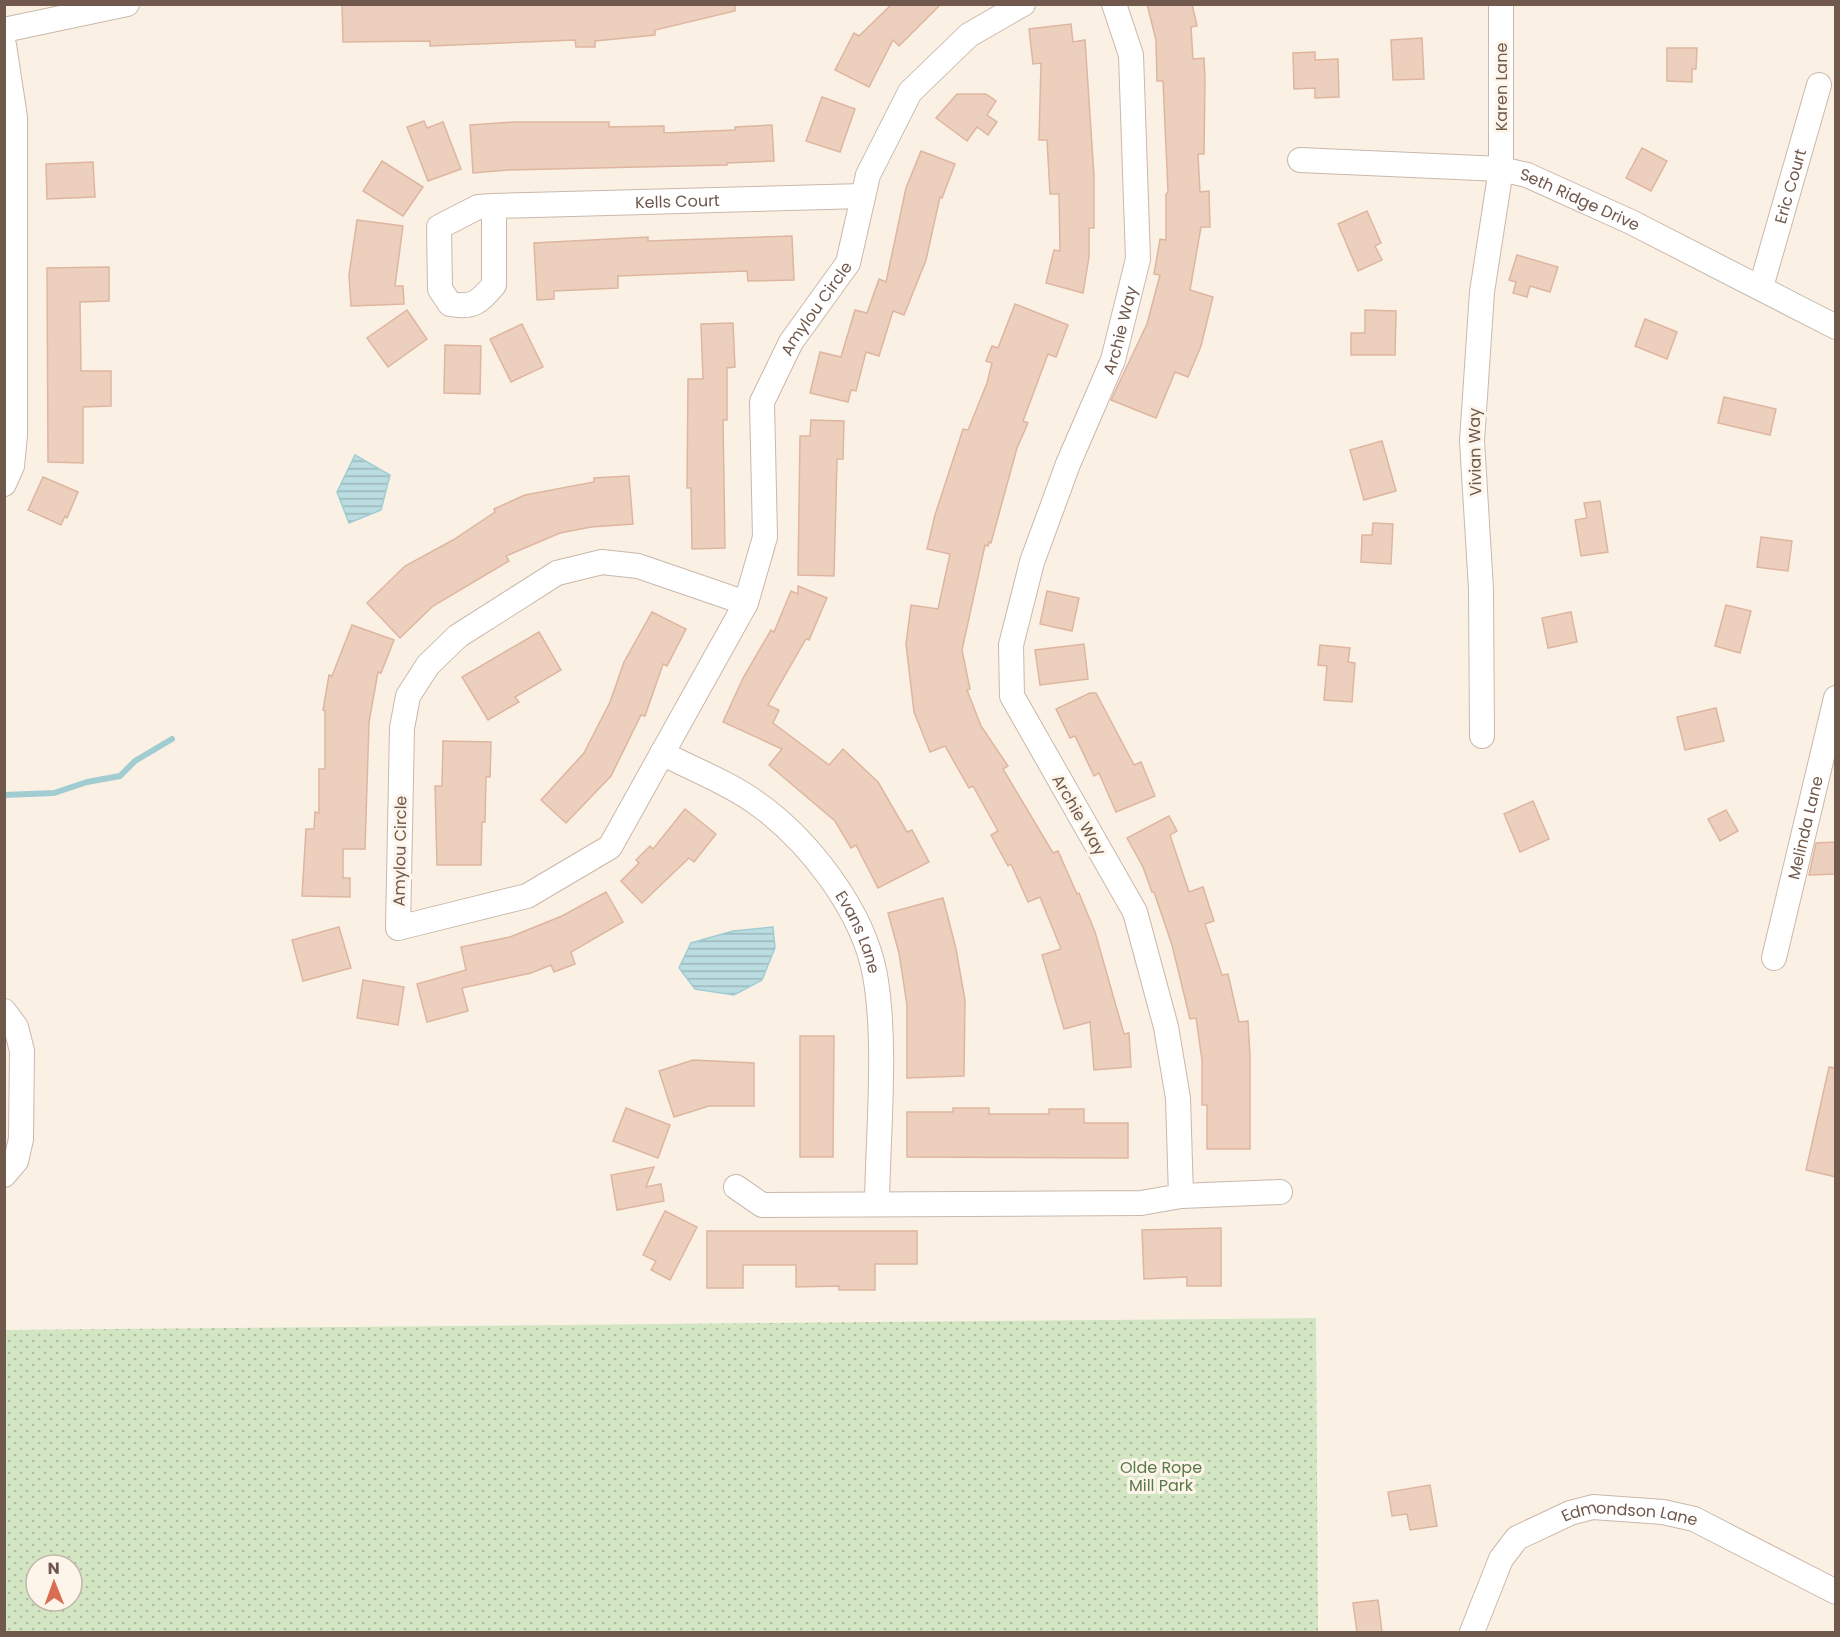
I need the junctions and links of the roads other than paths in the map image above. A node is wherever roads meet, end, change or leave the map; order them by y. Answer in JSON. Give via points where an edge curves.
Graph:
{"nodes":[{"id":1,"x":127,"y":4,"type":"edge"},
{"id":2,"x":1023,"y":4,"type":"edge"},
{"id":3,"x":1114,"y":4,"type":"edge"},
{"id":4,"x":1501,"y":4,"type":"edge"},
{"id":5,"x":4,"y":30,"type":"edge"},
{"id":6,"x":4,"y":45,"type":"edge"},
{"id":7,"x":1819,"y":85,"type":"dead end"},
{"id":8,"x":1300,"y":160,"type":"dead end"},
{"id":9,"x":1501,"y":169,"type":"junction"},
{"id":10,"x":863,"y":196,"type":"junction"},
{"id":11,"x":494,"y":206,"type":"dead end"},
{"id":12,"x":1761,"y":287,"type":"junction"},
{"id":13,"x":10,"y":298,"type":"edge"},
{"id":14,"x":1836,"y":327,"type":"edge"},
{"id":15,"x":4,"y":484,"type":"edge"},
{"id":16,"x":746,"y":603,"type":"junction"},
{"id":17,"x":1836,"y":698,"type":"edge"},
{"id":18,"x":1482,"y":736,"type":"dead end"},
{"id":19,"x":662,"y":753,"type":"junction"},
{"id":20,"x":1774,"y":958,"type":"dead end"},
{"id":21,"x":4,"y":1011,"type":"edge"},
{"id":22,"x":4,"y":1175,"type":"edge"},
{"id":23,"x":736,"y":1187,"type":"dead end"},
{"id":24,"x":1281,"y":1192,"type":"dead end"},
{"id":25,"x":1180,"y":1196,"type":"junction"},
{"id":26,"x":877,"y":1203,"type":"junction"},
{"id":27,"x":1836,"y":1592,"type":"edge"},
{"id":28,"x":1472,"y":1632,"type":"edge"}],
"edges":[{"from":1,"to":5,"type":"street"},
{"from":2,"to":10,"type":"street","name":"Amylou Circle","via":[[969,35],[910,92],[868,175]]},
{"from":3,"to":25,"type":"street","name":"Archie Way","via":[[1131,55],[1138,259],[1113,360],[1068,464],[1032,562],[1011,645],[1012,696],[1135,912],[1166,1027],[1178,1098]]},
{"from":4,"to":9,"type":"street","name":"Karen Lane"},
{"from":6,"to":13,"type":"street","via":[[15,117]]},
{"from":7,"to":12,"type":"street","name":"Eric Court"},
{"from":8,"to":9,"type":"street","name":"Seth Ridge Drive"},
{"from":9,"to":12,"type":"street","name":"Seth Ridge Drive","via":[[1567,192]]},
{"from":9,"to":18,"type":"street","name":"Vivian Way","via":[[1482,292],[1472,441],[1481,589]]},
{"from":10,"to":11,"type":"street","name":"Kells Court"},
{"from":10,"to":16,"type":"street","name":"Amylou Circle","via":[[848,263],[791,342],[762,402],[765,537]]},
{"from":12,"to":14,"type":"street","name":"Seth Ridge Drive"},
{"from":13,"to":15,"type":"street","via":[[15,435],[12,466]]},
{"from":16,"to":19,"type":"street","name":"Amylou Circle"},
{"from":16,"to":19,"type":"street","name":"Amylou Circle","via":[[638,566],[602,562],[556,573],[458,636],[428,665],[408,696],[402,728],[398,927],[527,896],[610,847]]},
{"from":17,"to":20,"type":"street","name":"Melinda Lane"},
{"from":19,"to":26,"type":"street","name":"Evans Lane","via":[[755,802],[817,858],[852,910],[874,974],[880,1049]]},
{"from":21,"to":22,"type":"street","via":[[16,1027],[22,1051],[21,1139],[16,1161]]},
{"from":23,"to":26,"type":"street","via":[[762,1204]]},
{"from":24,"to":25,"type":"street"},
{"from":25,"to":26,"type":"street","via":[[1141,1203]]},
{"from":27,"to":28,"type":"street","name":"Edmondson Lane","via":[[1694,1519],[1663,1512],[1593,1507],[1570,1513],[1517,1538],[1502,1559]]}]}
